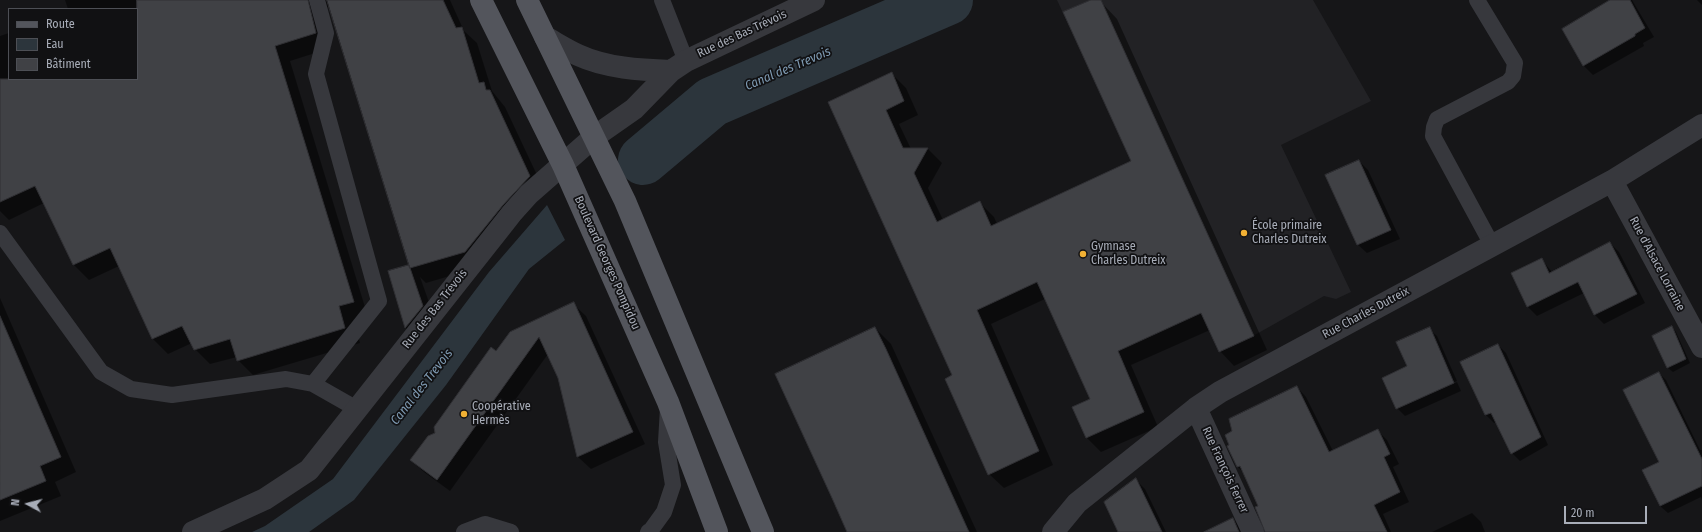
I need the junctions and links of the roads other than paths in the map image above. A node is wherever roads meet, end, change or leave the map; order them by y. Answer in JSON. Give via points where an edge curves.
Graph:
{"nodes":[{"id":1,"x":317,"y":0,"type":"edge"},
{"id":2,"x":481,"y":0,"type":"edge"},
{"id":3,"x":527,"y":0,"type":"edge"},
{"id":4,"x":662,"y":0,"type":"edge"},
{"id":5,"x":814,"y":0,"type":"edge"},
{"id":6,"x":1477,"y":0,"type":"edge"},
{"id":7,"x":546,"y":37,"type":"junction"},
{"id":8,"x":678,"y":66,"type":"junction"},
{"id":9,"x":1702,"y":125,"type":"edge"},
{"id":10,"x":594,"y":137,"type":"junction"},
{"id":11,"x":563,"y":165,"type":"junction"},
{"id":12,"x":1612,"y":181,"type":"junction"},
{"id":13,"x":0,"y":233,"type":"edge"},
{"id":14,"x":1492,"y":245,"type":"junction"},
{"id":15,"x":1702,"y":347,"type":"edge"},
{"id":16,"x":313,"y":384,"type":"junction"},
{"id":17,"x":668,"y":402,"type":"junction"},
{"id":18,"x":1196,"y":408,"type":"junction"},
{"id":19,"x":357,"y":409,"type":"junction"},
{"id":20,"x":193,"y":532,"type":"edge"},
{"id":21,"x":464,"y":532,"type":"edge"},
{"id":22,"x":511,"y":532,"type":"edge"},
{"id":23,"x":648,"y":532,"type":"edge"},
{"id":24,"x":717,"y":532,"type":"edge"},
{"id":25,"x":762,"y":532,"type":"edge"},
{"id":26,"x":1053,"y":532,"type":"edge"},
{"id":27,"x":1253,"y":532,"type":"edge"}],
"edges":[{"from":1,"to":16,"type":"lane","via":[[326,33],[316,74],[379,301]]},
{"from":2,"to":11,"type":"main road","name":"Boulevard Georges Pompidou"},
{"from":3,"to":7,"type":"main road"},
{"from":4,"to":8,"type":"lane"},
{"from":5,"to":8,"type":"street","name":"Rue des Bas Trévois"},
{"from":6,"to":14,"type":"lane","via":[[1515,63],[1513,76],[1508,82],[1437,119],[1432,136]]},
{"from":7,"to":8,"type":"street","name":"Rue des Bas Trévois","via":[[590,60],[637,70]]},
{"from":7,"to":10,"type":"main road"},
{"from":8,"to":10,"type":"street","name":"Rue des Bas Trévois","via":[[634,109]]},
{"from":9,"to":12,"type":"street","name":"Rue Charles Dutreix"},
{"from":10,"to":11,"type":"street","name":"Rue des Bas Trévois"},
{"from":10,"to":25,"type":"main road","via":[[625,201]]},
{"from":11,"to":17,"type":"main road","name":"Boulevard Georges Pompidou"},
{"from":11,"to":19,"type":"street","name":"Rue des Bas Trévois","via":[[528,194]]},
{"from":12,"to":14,"type":"street","name":"Rue Charles Dutreix"},
{"from":12,"to":15,"type":"street","name":"Rue d'Alsace Lorraine"},
{"from":13,"to":16,"type":"lane","via":[[101,372],[131,389],[172,395],[286,379]]},
{"from":14,"to":18,"type":"street","name":"Rue Charles Dutreix","via":[[1227,388]]},
{"from":16,"to":19,"type":"lane"},
{"from":17,"to":23,"type":"lane","via":[[666,442],[673,485],[664,512]]},
{"from":17,"to":24,"type":"main road","name":"Boulevard Georges Pompidou"},
{"from":18,"to":26,"type":"street","name":"Rue Charles Dutreix","via":[[1077,502]]},
{"from":18,"to":27,"type":"street","name":"Rue François Ferrer"},
{"from":19,"to":20,"type":"street","name":"Rue des Bas Trévois","via":[[309,470],[265,499]]},
{"from":21,"to":22,"type":"lane","via":[[485,524]]}]}
